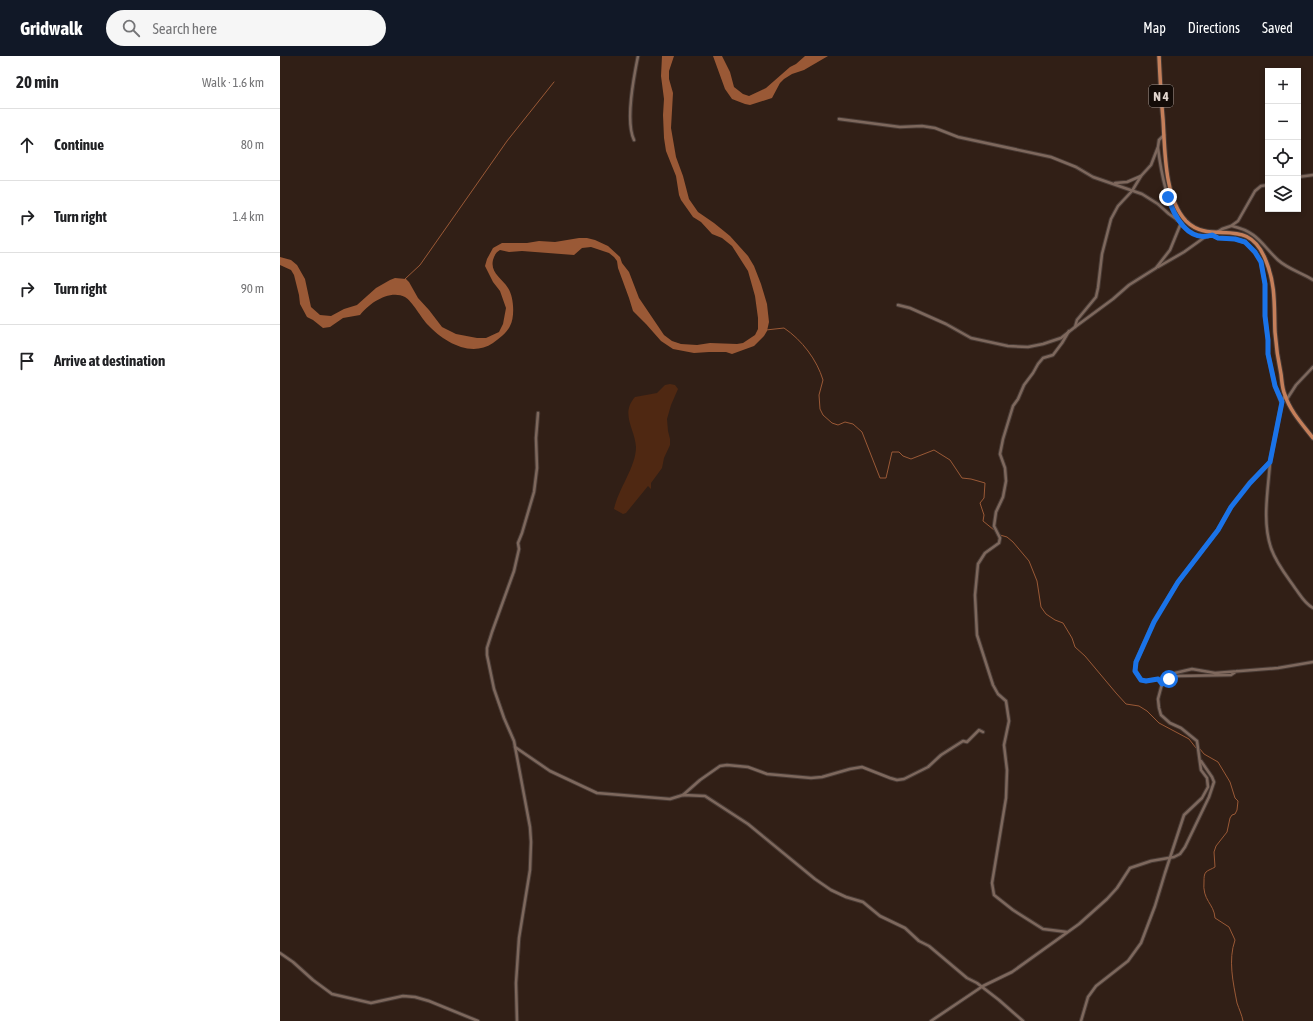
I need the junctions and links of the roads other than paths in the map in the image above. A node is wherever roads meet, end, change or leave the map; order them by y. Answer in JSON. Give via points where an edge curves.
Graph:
{"nodes":[{"id":1,"x":638,"y":56,"type":"edge"},
{"id":2,"x":1159,"y":56,"type":"edge"},
{"id":3,"x":839,"y":119,"type":"dead end"},
{"id":4,"x":1164,"y":135,"type":"junction"},
{"id":5,"x":634,"y":140,"type":"dead end"},
{"id":6,"x":1158,"y":147,"type":"junction"},
{"id":7,"x":1313,"y":175,"type":"edge"},
{"id":8,"x":1141,"y":176,"type":"junction"},
{"id":9,"x":1301,"y":177,"type":"edge"},
{"id":10,"x":1114,"y":183,"type":"junction"},
{"id":11,"x":1265,"y":185,"type":"edge"},
{"id":12,"x":1132,"y":191,"type":"junction"},
{"id":13,"x":1177,"y":220,"type":"junction"},
{"id":14,"x":1181,"y":224,"type":"junction"},
{"id":15,"x":1231,"y":226,"type":"junction"},
{"id":16,"x":1217,"y":233,"type":"junction"},
{"id":17,"x":1212,"y":235,"type":"junction"},
{"id":18,"x":1205,"y":237,"type":"junction"},
{"id":19,"x":1156,"y":268,"type":"junction"},
{"id":20,"x":1313,"y":280,"type":"edge"},
{"id":21,"x":898,"y":305,"type":"dead end"},
{"id":22,"x":1074,"y":327,"type":"junction"},
{"id":23,"x":1069,"y":331,"type":"junction"},
{"id":24,"x":1313,"y":367,"type":"edge"},
{"id":25,"x":1284,"y":395,"type":"junction"},
{"id":26,"x":1287,"y":399,"type":"junction"},
{"id":27,"x":1282,"y":402,"type":"junction"},
{"id":28,"x":538,"y":414,"type":"dead end"},
{"id":29,"x":1313,"y":438,"type":"edge"},
{"id":30,"x":1270,"y":462,"type":"junction"},
{"id":31,"x":1313,"y":608,"type":"edge"},
{"id":32,"x":1313,"y":662,"type":"edge"},
{"id":33,"x":1237,"y":671,"type":"junction"},
{"id":34,"x":1162,"y":684,"type":"junction"},
{"id":35,"x":983,"y":732,"type":"dead end"},
{"id":36,"x":515,"y":747,"type":"junction"},
{"id":37,"x":1200,"y":761,"type":"junction"},
{"id":38,"x":683,"y":795,"type":"junction"},
{"id":39,"x":1169,"y":859,"type":"junction"},
{"id":40,"x":1067,"y":932,"type":"junction"},
{"id":41,"x":280,"y":953,"type":"edge"},
{"id":42,"x":982,"y":987,"type":"junction"},
{"id":43,"x":478,"y":1021,"type":"edge"},
{"id":44,"x":517,"y":1021,"type":"edge"},
{"id":45,"x":931,"y":1021,"type":"edge"},
{"id":46,"x":1023,"y":1021,"type":"edge"},
{"id":47,"x":1081,"y":1021,"type":"edge"}],
"edges":[{"from":1,"to":5,"type":"street","via":[[630,109],[631,133]]},
{"from":2,"to":4,"type":"main road","number":"N 4"},
{"from":3,"to":10,"type":"street","via":[[900,127],[935,128],[958,136],[1051,157]]},
{"from":4,"to":6,"type":"street","via":[[1159,140]]},
{"from":4,"to":16,"type":"main road","number":"N 4","via":[[1169,183],[1179,211],[1194,228]]},
{"from":6,"to":8,"type":"street","via":[[1151,165]]},
{"from":6,"to":13,"type":"street","via":[[1168,197]]},
{"from":7,"to":9,"type":"street"},
{"from":8,"to":10,"type":"street","via":[[1128,182]]},
{"from":8,"to":12,"type":"street"},
{"from":10,"to":12,"type":"street"},
{"from":11,"to":15,"type":"street","via":[[1255,191],[1238,221]]},
{"from":12,"to":13,"type":"street","via":[[1158,204]]},
{"from":12,"to":22,"type":"street","via":[[1118,206],[1111,219],[1102,254],[1096,297]]},
{"from":13,"to":14,"type":"street"},
{"from":14,"to":18,"type":"street","via":[[1194,234]]},
{"from":14,"to":19,"type":"street","via":[[1170,250]]},
{"from":15,"to":16,"type":"street","via":[[1222,228]]},
{"from":15,"to":20,"type":"street","via":[[1257,236],[1278,260]]},
{"from":16,"to":17,"type":"street"},
{"from":16,"to":25,"type":"main road","number":"N 4","via":[[1232,232],[1247,237],[1255,243],[1266,259],[1274,284],[1275,334]]},
{"from":17,"to":18,"type":"street"},
{"from":17,"to":27,"type":"street","via":[[1245,242],[1261,262],[1265,284],[1268,354],[1275,386]]},
{"from":18,"to":19,"type":"street"},
{"from":19,"to":22,"type":"street"},
{"from":21,"to":23,"type":"street","via":[[946,324],[971,338],[1008,346],[1028,347],[1043,344],[1061,338]]},
{"from":22,"to":23,"type":"street"},
{"from":23,"to":40,"type":"street","via":[[1053,355],[1043,358],[1038,364],[1013,406],[1000,454],[1006,481],[994,526],[1000,538],[999,543],[985,553],[978,564],[975,595],[977,634],[993,685],[1006,701],[1009,721],[1004,745],[1006,798],[992,883],[994,896],[1043,929]]},
{"from":24,"to":26,"type":"street"},
{"from":25,"to":26,"type":"main road","number":"N 4"},
{"from":25,"to":27,"type":"street"},
{"from":26,"to":29,"type":"main road","number":"N 4"},
{"from":27,"to":30,"type":"street"},
{"from":28,"to":36,"type":"street","via":[[534,492],[518,543],[514,571],[487,648],[494,689]]},
{"from":30,"to":31,"type":"street","via":[[1266,510],[1272,550],[1288,579],[1305,603]]},
{"from":30,"to":34,"type":"street","via":[[1231,507],[1218,530],[1178,582],[1149,632],[1136,662],[1135,671],[1141,680],[1158,679]]},
{"from":32,"to":33,"type":"street"},
{"from":33,"to":34,"type":"street","via":[[1231,674],[1177,676]]},
{"from":33,"to":34,"type":"street","via":[[1215,673],[1192,670],[1175,673]]},
{"from":34,"to":37,"type":"street","via":[[1158,698],[1161,715],[1197,741]]},
{"from":35,"to":38,"type":"street","via":[[979,730],[967,742],[962,741],[928,767],[904,779],[897,780],[862,768],[811,778],[768,774],[748,767],[727,765],[720,766]]},
{"from":36,"to":38,"type":"street","via":[[550,771],[597,793],[670,799]]},
{"from":36,"to":44,"type":"street","via":[[528,811],[531,842],[530,870],[519,938]]},
{"from":37,"to":39,"type":"street","via":[[1208,787],[1202,798],[1184,815]]},
{"from":37,"to":39,"type":"street","via":[[1214,782],[1183,850]]},
{"from":38,"to":42,"type":"street","via":[[706,796],[725,808],[815,879],[831,890],[863,902],[880,916],[905,928]]},
{"from":39,"to":40,"type":"street","via":[[1151,861],[1130,868],[1107,899]]},
{"from":39,"to":47,"type":"street","via":[[1141,944],[1128,961],[1096,986],[1088,997]]},
{"from":40,"to":42,"type":"street","via":[[1012,972]]},
{"from":41,"to":43,"type":"street","via":[[332,994],[371,1003],[402,996],[415,996]]},
{"from":42,"to":45,"type":"street"},
{"from":42,"to":46,"type":"street"}]}
